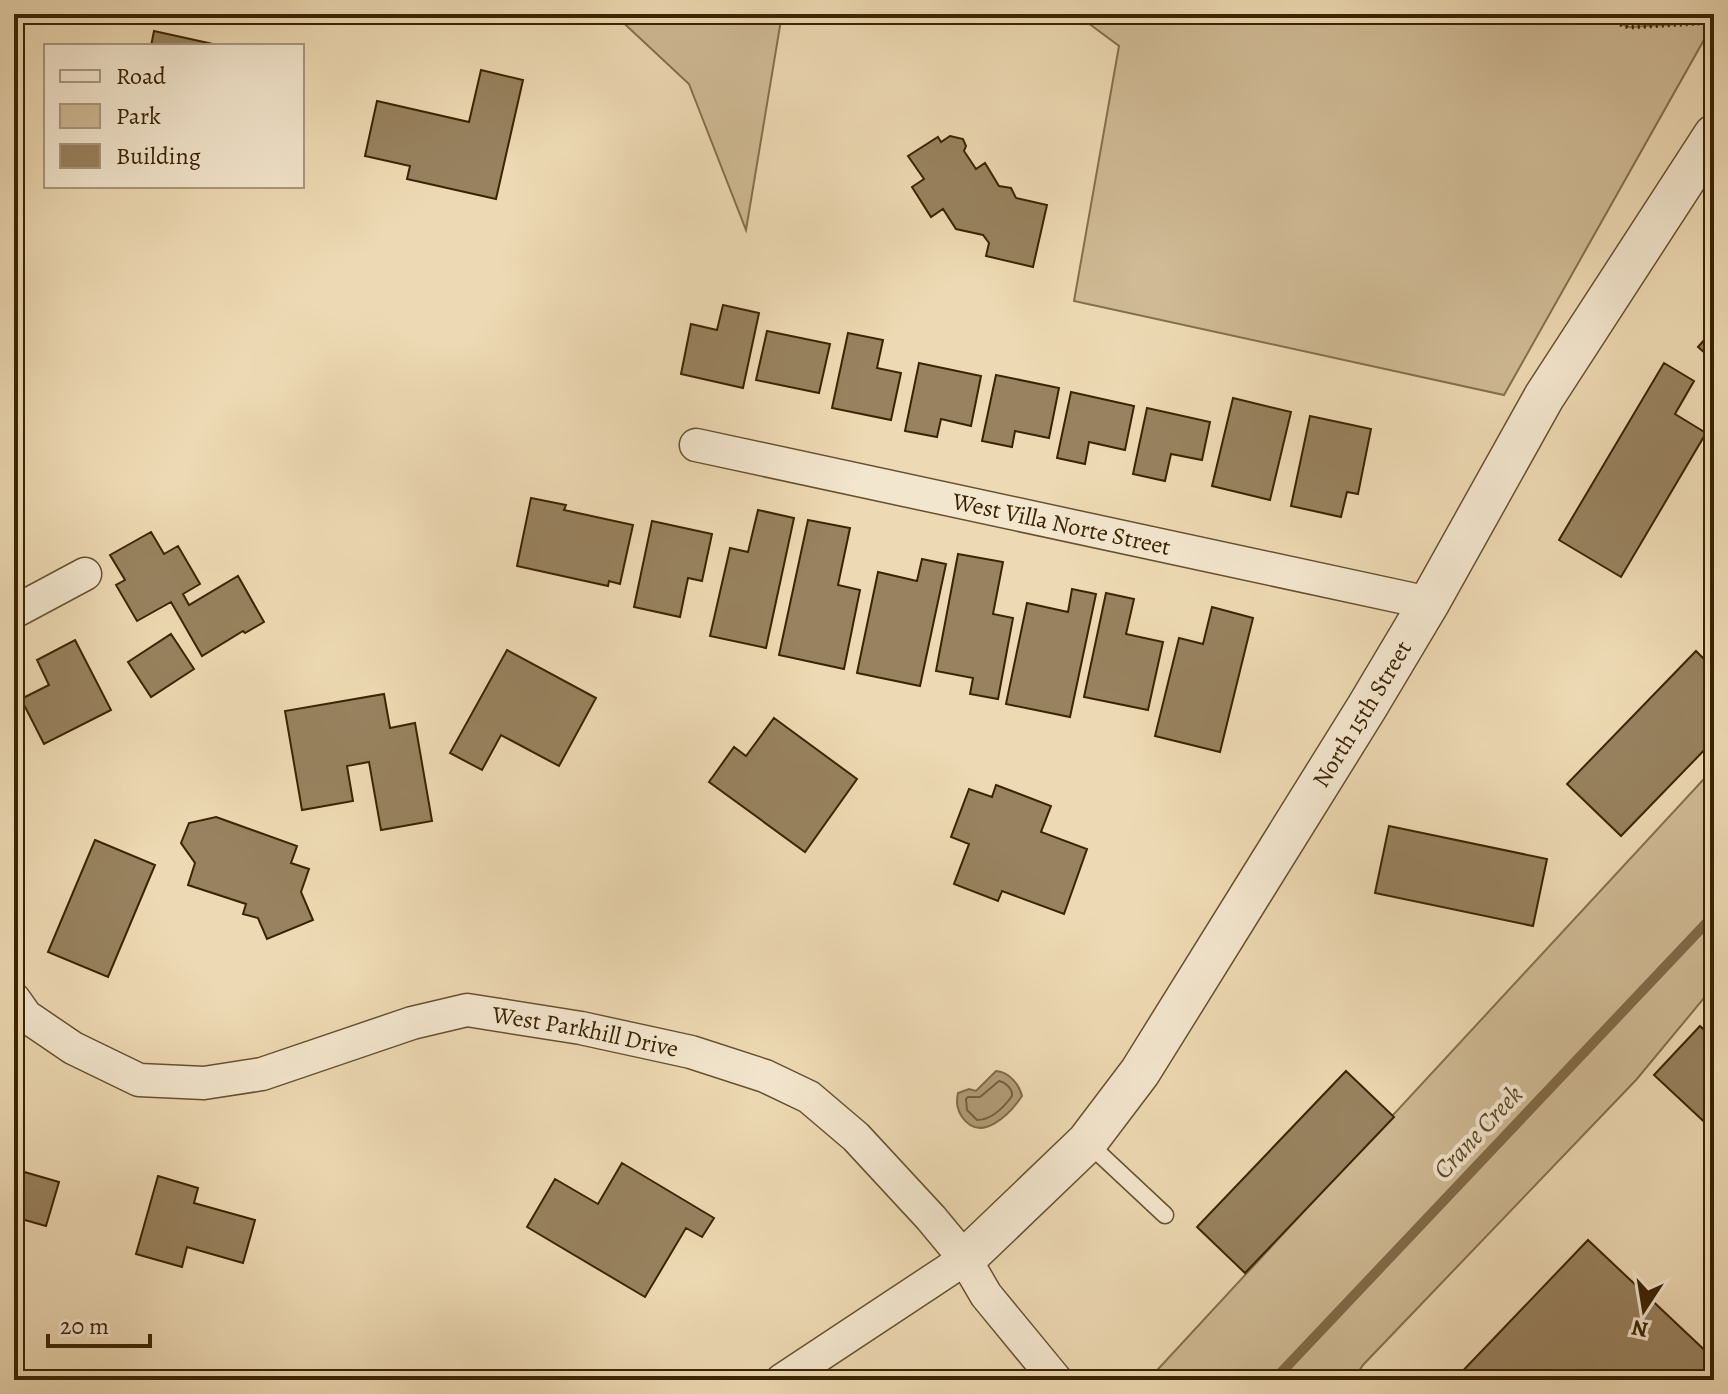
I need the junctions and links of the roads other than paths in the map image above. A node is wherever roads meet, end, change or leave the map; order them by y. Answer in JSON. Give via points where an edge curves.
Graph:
{"nodes":[{"id":1,"x":1714,"y":135,"type":"edge"},
{"id":2,"x":696,"y":445,"type":"dead end"},
{"id":3,"x":85,"y":574,"type":"dead end"},
{"id":4,"x":1429,"y":603,"type":"junction"},
{"id":5,"x":14,"y":612,"type":"edge"},
{"id":6,"x":14,"y":999,"type":"edge"},
{"id":7,"x":1087,"y":1142,"type":"junction"},
{"id":8,"x":1165,"y":1215,"type":"dead end"},
{"id":9,"x":965,"y":1259,"type":"junction"},
{"id":10,"x":782,"y":1380,"type":"edge"},
{"id":11,"x":1056,"y":1380,"type":"edge"}],
"edges":[{"from":1,"to":4,"type":"street","name":"North 15th Street","via":[[1544,397]]},
{"from":2,"to":4,"type":"street","name":"West Villa Norte Street"},
{"from":3,"to":5,"type":"street"},
{"from":4,"to":7,"type":"street","name":"North 15th Street","via":[[1140,1072]]},
{"from":6,"to":9,"type":"street","name":"West Parkhill Drive","via":[[26,1016],[73,1048],[139,1080],[204,1083],[262,1074],[467,1010],[691,1052],[809,1097],[856,1137]]},
{"from":7,"to":8,"type":"lane"},
{"from":7,"to":9,"type":"street","name":"North 15th Street"},
{"from":9,"to":10,"type":"street"},
{"from":9,"to":11,"type":"street","name":"West Parkhill Drive","via":[[986,1295]]}]}
